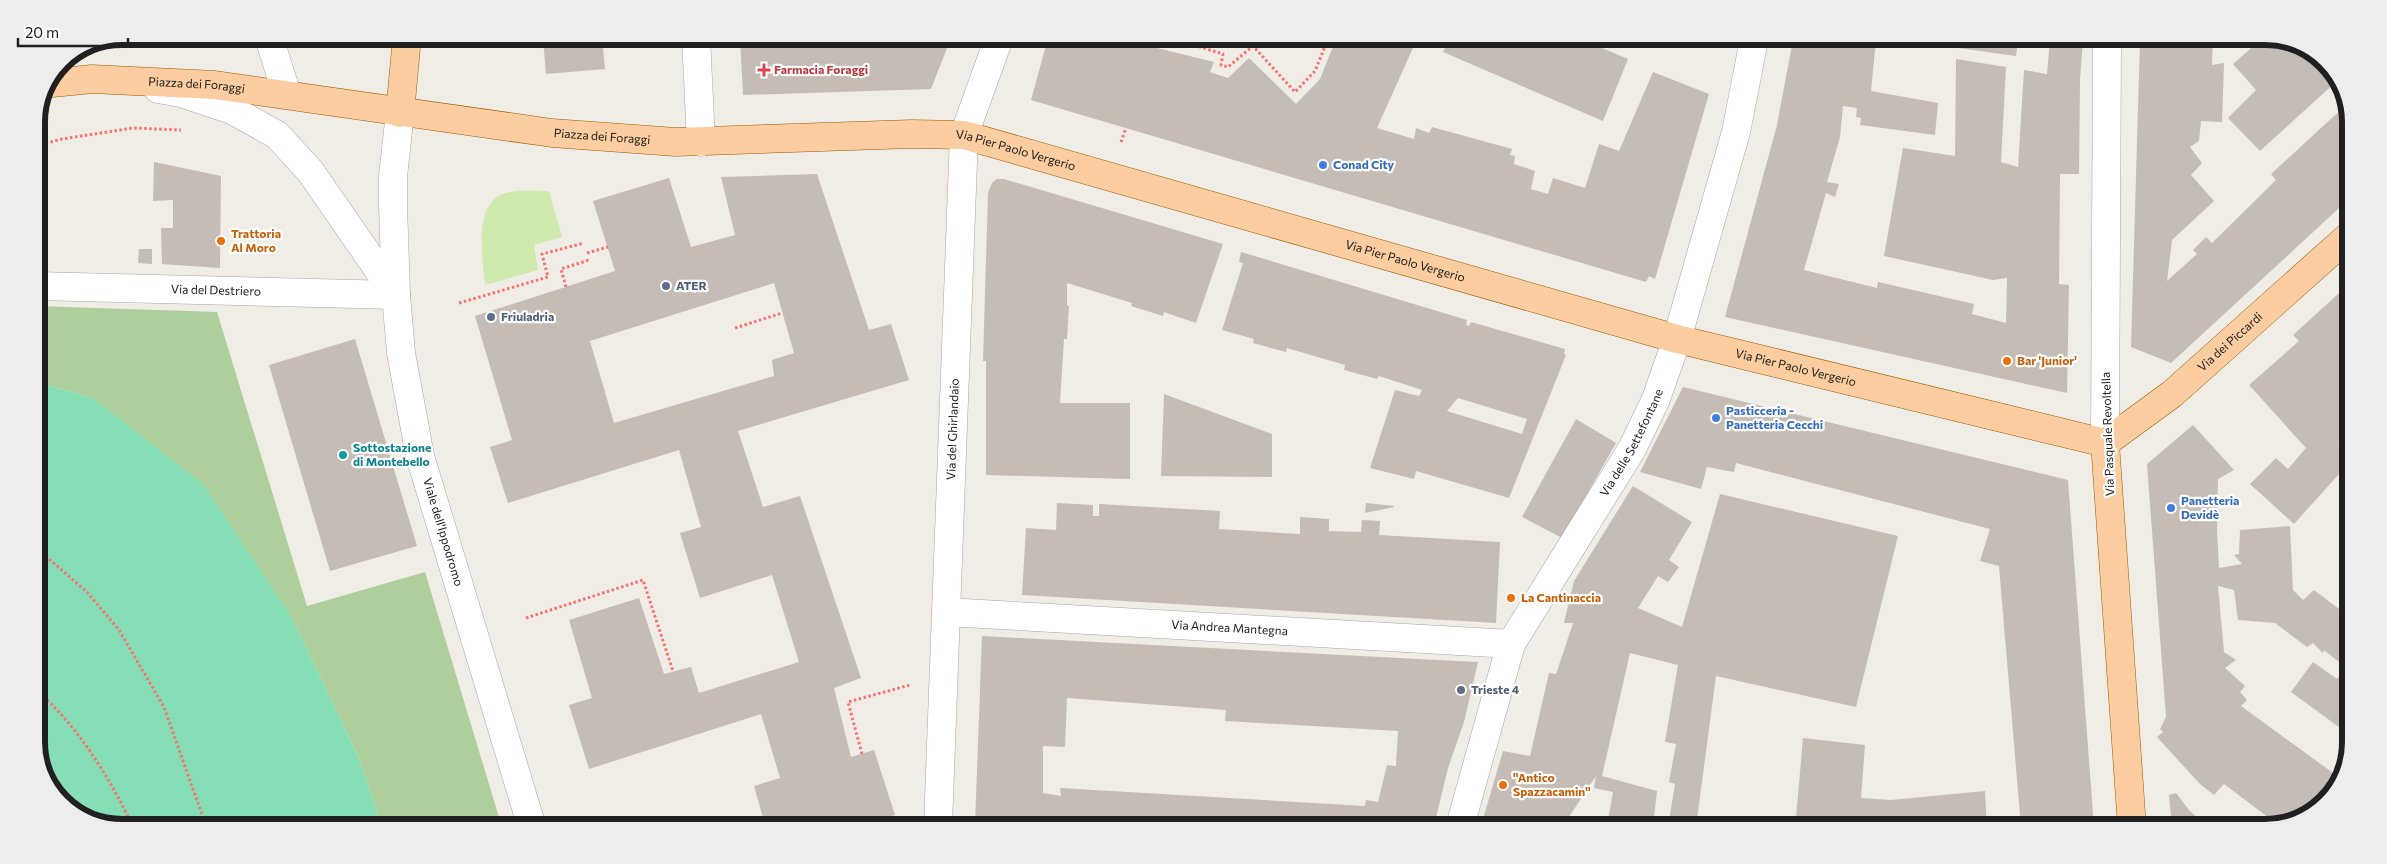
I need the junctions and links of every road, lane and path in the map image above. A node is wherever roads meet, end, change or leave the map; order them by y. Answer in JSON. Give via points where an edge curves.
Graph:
{"nodes":[{"id":1,"x":124,"y":45,"type":"dead end"},
{"id":2,"x":225,"y":45,"type":"edge"},
{"id":3,"x":272,"y":45,"type":"edge"},
{"id":4,"x":406,"y":45,"type":"edge"},
{"id":5,"x":696,"y":45,"type":"edge"},
{"id":6,"x":996,"y":45,"type":"edge"},
{"id":7,"x":1193,"y":45,"type":"edge"},
{"id":8,"x":1326,"y":45,"type":"edge"},
{"id":9,"x":1753,"y":45,"type":"edge"},
{"id":10,"x":2107,"y":45,"type":"edge"},
{"id":11,"x":92,"y":79,"type":"junction"},
{"id":12,"x":56,"y":83,"type":"edge"},
{"id":13,"x":287,"y":95,"type":"junction"},
{"id":14,"x":400,"y":113,"type":"junction"},
{"id":15,"x":1126,"y":128,"type":"dead end"},
{"id":16,"x":188,"y":131,"type":"dead end"},
{"id":17,"x":964,"y":135,"type":"junction"},
{"id":18,"x":701,"y":142,"type":"junction"},
{"id":19,"x":1121,"y":142,"type":"dead end"},
{"id":20,"x":45,"y":143,"type":"edge"},
{"id":21,"x":2342,"y":242,"type":"edge"},
{"id":22,"x":584,"y":243,"type":"dead end"},
{"id":23,"x":608,"y":247,"type":"dead end"},
{"id":24,"x":587,"y":253,"type":"dead end"},
{"id":25,"x":589,"y":260,"type":"dead end"},
{"id":26,"x":45,"y":286,"type":"edge"},
{"id":27,"x":566,"y":287,"type":"dead end"},
{"id":28,"x":396,"y":295,"type":"junction"},
{"id":29,"x":459,"y":303,"type":"dead end"},
{"id":30,"x":782,"y":313,"type":"dead end"},
{"id":31,"x":735,"y":328,"type":"dead end"},
{"id":32,"x":1676,"y":339,"type":"junction"},
{"id":33,"x":2105,"y":443,"type":"junction"},
{"id":34,"x":45,"y":557,"type":"edge"},
{"id":35,"x":946,"y":612,"type":"junction"},
{"id":36,"x":526,"y":618,"type":"dead end"},
{"id":37,"x":1511,"y":644,"type":"junction"},
{"id":38,"x":673,"y":671,"type":"dead end"},
{"id":39,"x":910,"y":685,"type":"dead end"},
{"id":40,"x":45,"y":697,"type":"edge"},
{"id":41,"x":862,"y":754,"type":"dead end"},
{"id":42,"x":129,"y":819,"type":"edge"},
{"id":43,"x":203,"y":819,"type":"edge"},
{"id":44,"x":529,"y":819,"type":"edge"},
{"id":45,"x":938,"y":819,"type":"edge"},
{"id":46,"x":1462,"y":819,"type":"edge"},
{"id":47,"x":2131,"y":819,"type":"edge"}],
"edges":[{"from":1,"to":2,"type":"path"},
{"from":3,"to":13,"type":"street"},
{"from":4,"to":14,"type":"main road"},
{"from":5,"to":18,"type":"street"},
{"from":6,"to":17,"type":"street","name":"Via del Ghirlandaio"},
{"from":7,"to":8,"type":"path","via":[[1223,54],[1221,65],[1228,67],[1253,46],[1296,92],[1315,71]]},
{"from":9,"to":32,"type":"street","name":"Via delle Settefontane","via":[[1736,132]]},
{"from":10,"to":33,"type":"street","name":"Via Pasquale Revoltella"},
{"from":11,"to":12,"type":"main road","name":"Piazza dei Foraggi"},
{"from":11,"to":13,"type":"main road","name":"Piazza dei Foraggi","via":[[215,85]]},
{"from":11,"to":28,"type":"street","via":[[181,93],[232,110],[277,135],[310,170]]},
{"from":13,"to":14,"type":"main road","name":"Piazza dei Foraggi"},
{"from":14,"to":18,"type":"main road","name":"Piazza dei Foraggi","via":[[552,133]]},
{"from":14,"to":28,"type":"street","name":"Viale dell'Ippodromo","via":[[393,176]]},
{"from":15,"to":19,"type":"path"},
{"from":16,"to":20,"type":"path","via":[[132,128]]},
{"from":17,"to":18,"type":"main road","name":"Via Pier Paolo Vergerio"},
{"from":17,"to":32,"type":"main road","name":"Via Pier Paolo Vergerio"},
{"from":17,"to":35,"type":"street","name":"Via del Ghirlandaio"},
{"from":21,"to":33,"type":"main road","name":"Via dei Piccardi","via":[[2172,394]]},
{"from":22,"to":29,"type":"path","via":[[542,254],[548,277]]},
{"from":23,"to":24,"type":"path"},
{"from":25,"to":27,"type":"path","via":[[560,269]]},
{"from":26,"to":28,"type":"street","name":"Via del Destriero"},
{"from":28,"to":44,"type":"street","name":"Viale dell'Ippodromo","via":[[401,353],[420,456]]},
{"from":30,"to":31,"type":"path"},
{"from":32,"to":33,"type":"main road","name":"Via Pier Paolo Vergerio"},
{"from":32,"to":37,"type":"street","name":"Via delle Settefontane","via":[[1656,399],[1632,450]]},
{"from":33,"to":47,"type":"main road","name":"Via Pasquale Revoltella"},
{"from":34,"to":43,"type":"path","via":[[87,592],[119,630],[164,706]]},
{"from":35,"to":37,"type":"street","name":"Via Andrea Mantegna"},
{"from":35,"to":45,"type":"street","name":"Via del Ghirlandaio"},
{"from":36,"to":38,"type":"path","via":[[643,580]]},
{"from":37,"to":46,"type":"street","name":"Via delle Settefontane"},
{"from":39,"to":41,"type":"path","via":[[848,702]]},
{"from":40,"to":42,"type":"path","via":[[93,755]]}]}
